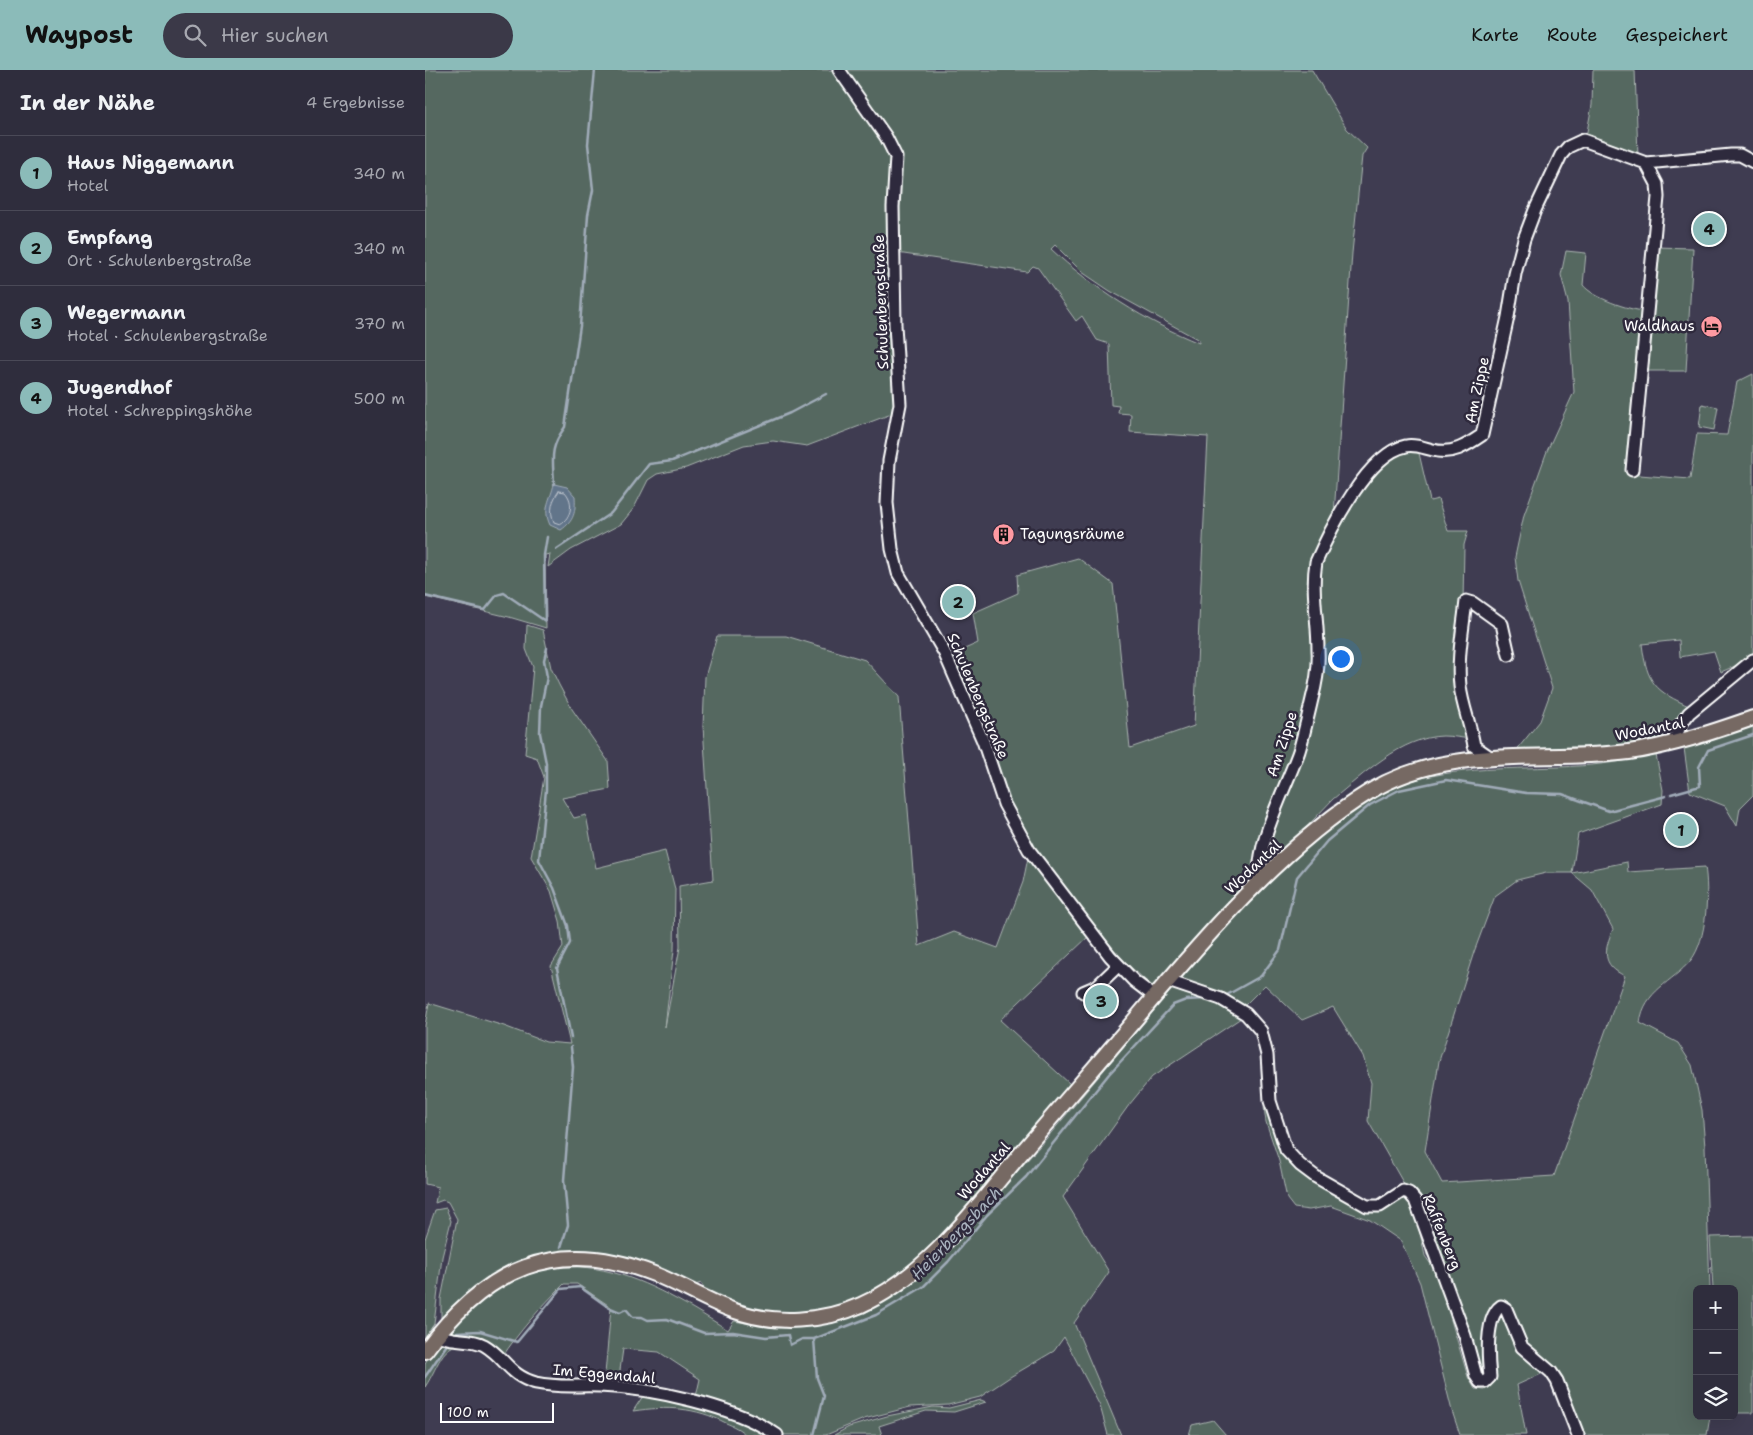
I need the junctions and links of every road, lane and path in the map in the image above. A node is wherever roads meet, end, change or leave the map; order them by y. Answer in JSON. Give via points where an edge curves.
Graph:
{"nodes":[{"id":1,"x":839,"y":70,"type":"edge"},
{"id":2,"x":1753,"y":162,"type":"edge"},
{"id":3,"x":1647,"y":163,"type":"junction"},
{"id":4,"x":1633,"y":470,"type":"dead end"},
{"id":5,"x":1509,"y":655,"type":"dead end"},
{"id":6,"x":1753,"y":660,"type":"edge"},
{"id":7,"x":1753,"y":718,"type":"edge"},
{"id":8,"x":1673,"y":743,"type":"junction"},
{"id":9,"x":1490,"y":757,"type":"junction"},
{"id":10,"x":1260,"y":882,"type":"junction"},
{"id":11,"x":1118,"y":966,"type":"junction"},
{"id":12,"x":1168,"y":980,"type":"junction"},
{"id":13,"x":1083,"y":992,"type":"dead end"},
{"id":14,"x":1155,"y":997,"type":"junction"},
{"id":15,"x":437,"y":1334,"type":"junction"},
{"id":16,"x":425,"y":1351,"type":"edge"},
{"id":17,"x":777,"y":1435,"type":"edge"},
{"id":18,"x":1578,"y":1435,"type":"edge"}],
"edges":[{"from":1,"to":11,"type":"street","name":"Schulenbergstraße","via":[[886,137],[896,157],[893,207],[900,404],[889,461],[887,503],[895,561],[944,652],[983,741],[1013,823],[1047,876]]},
{"from":2,"to":3,"type":"street","name":"Am Zippe","via":[[1740,155],[1731,155]]},
{"from":3,"to":4,"type":"street","via":[[1657,184],[1658,197]]},
{"from":3,"to":10,"type":"street","name":"Am Zippe","via":[[1589,141],[1575,143],[1565,151],[1524,239],[1482,435],[1463,448],[1449,452],[1413,446],[1397,450],[1362,478],[1325,542],[1313,578],[1319,652],[1313,698],[1299,752],[1266,840],[1258,870]]},
{"from":5,"to":9,"type":"street","via":[[1502,624],[1466,601],[1460,688],[1474,746]]},
{"from":6,"to":8,"type":"street","via":[[1689,713]]},
{"from":7,"to":8,"type":"main road","name":"Wodantal"},
{"from":8,"to":9,"type":"main road","name":"Wodantal","via":[[1630,752],[1592,755]]},
{"from":9,"to":10,"type":"main road","name":"Wodantal","via":[[1419,770],[1370,792],[1333,818]]},
{"from":10,"to":12,"type":"main road","name":"Wodantal"},
{"from":11,"to":13,"type":"street","via":[[1097,986]]},
{"from":11,"to":14,"type":"street","name":"Schulenbergstraße"},
{"from":12,"to":14,"type":"main road","name":"Wodantal"},
{"from":12,"to":18,"type":"street","name":"Raffenberg","via":[[1221,999],[1246,1014],[1261,1031],[1267,1055],[1271,1107],[1286,1150],[1300,1165],[1367,1206],[1379,1206],[1403,1192],[1415,1200],[1465,1336],[1475,1376],[1481,1382],[1490,1377],[1489,1332],[1497,1308],[1501,1306],[1506,1309],[1525,1352],[1553,1374]]},
{"from":14,"to":15,"type":"main road","name":"Wodantal","via":[[946,1240],[902,1281],[863,1304],[815,1318],[765,1318],[733,1310],[653,1273],[619,1262],[560,1257],[522,1267],[497,1280],[465,1304]]},
{"from":15,"to":16,"type":"main road","name":"Wodantal"},
{"from":15,"to":17,"type":"street","name":"Im Eggendahl","via":[[483,1345],[514,1374],[535,1382],[567,1388],[599,1386],[667,1395],[742,1417]]}]}
